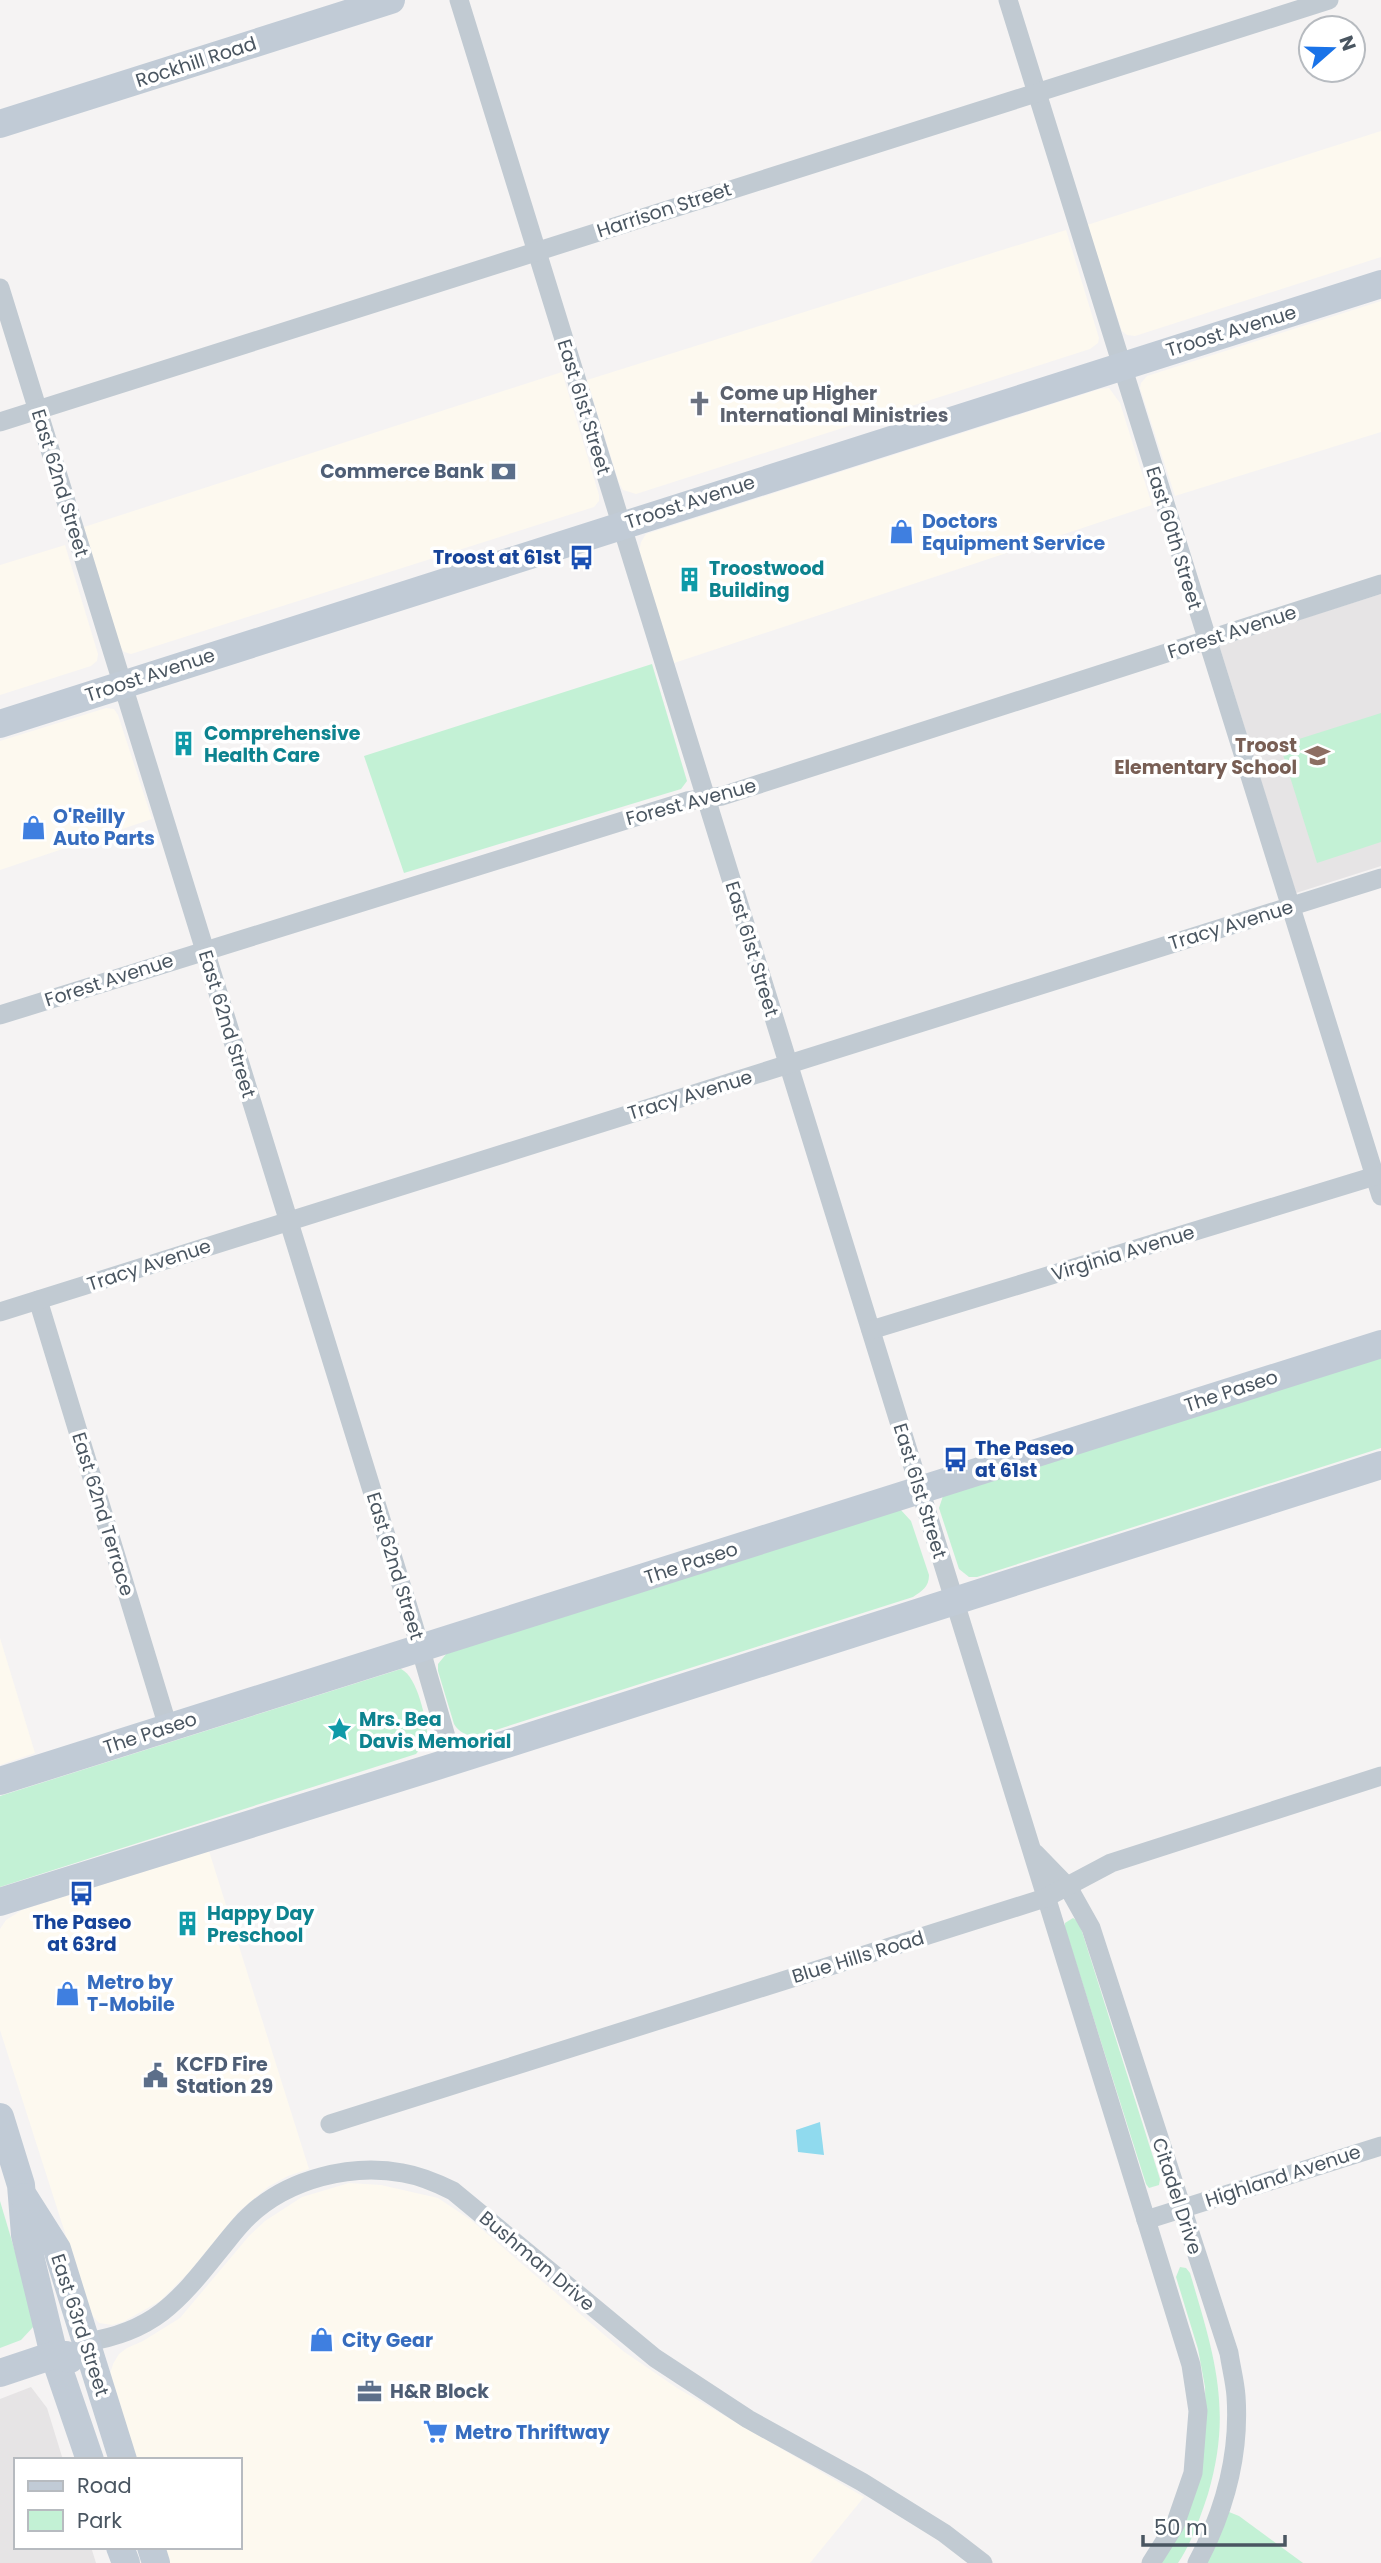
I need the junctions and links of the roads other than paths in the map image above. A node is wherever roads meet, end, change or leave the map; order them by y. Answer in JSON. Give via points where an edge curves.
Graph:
{"nodes":[{"id":1,"x":391,"y":0,"type":"edge"},
{"id":2,"x":459,"y":0,"type":"edge"},
{"id":3,"x":1008,"y":0,"type":"edge"},
{"id":4,"x":1329,"y":0,"type":"edge"},
{"id":5,"x":1036,"y":92,"type":"junction"},
{"id":6,"x":0,"y":124,"type":"edge"},
{"id":7,"x":536,"y":251,"type":"junction"},
{"id":8,"x":1381,"y":284,"type":"edge"},
{"id":9,"x":0,"y":288,"type":"edge"},
{"id":10,"x":1121,"y":366,"type":"junction"},
{"id":11,"x":37,"y":410,"type":"junction"},
{"id":12,"x":0,"y":422,"type":"edge"},
{"id":13,"x":620,"y":524,"type":"junction"},
{"id":14,"x":1381,"y":584,"type":"edge"},
{"id":15,"x":1206,"y":640,"type":"junction"},
{"id":16,"x":122,"y":684,"type":"junction"},
{"id":17,"x":0,"y":724,"type":"edge"},
{"id":18,"x":705,"y":798,"type":"junction"},
{"id":19,"x":1381,"y":878,"type":"edge"},
{"id":20,"x":1289,"y":907,"type":"junction"},
{"id":21,"x":204,"y":949,"type":"junction"},
{"id":22,"x":0,"y":1014,"type":"edge"},
{"id":23,"x":788,"y":1065,"type":"junction"},
{"id":24,"x":1375,"y":1176,"type":"junction"},
{"id":25,"x":1381,"y":1196,"type":"edge"},
{"id":26,"x":288,"y":1221,"type":"junction"},
{"id":27,"x":38,"y":1300,"type":"junction"},
{"id":28,"x":0,"y":1312,"type":"edge"},
{"id":29,"x":871,"y":1330,"type":"junction"},
{"id":30,"x":1381,"y":1344,"type":"edge"},
{"id":31,"x":1381,"y":1465,"type":"edge"},
{"id":32,"x":919,"y":1490,"type":"junction"},
{"id":33,"x":954,"y":1601,"type":"junction"},
{"id":34,"x":421,"y":1649,"type":"junction"},
{"id":35,"x":168,"y":1727,"type":"junction"},
{"id":36,"x":453,"y":1761,"type":"junction"},
{"id":37,"x":1381,"y":1776,"type":"edge"},
{"id":38,"x":0,"y":1781,"type":"edge"},
{"id":39,"x":1031,"y":1848,"type":"junction"},
{"id":40,"x":1068,"y":1887,"type":"junction"},
{"id":41,"x":1045,"y":1898,"type":"junction"},
{"id":42,"x":0,"y":1902,"type":"edge"},
{"id":43,"x":0,"y":2117,"type":"edge"},
{"id":44,"x":330,"y":2124,"type":"dead end"},
{"id":45,"x":1381,"y":2146,"type":"edge"},
{"id":46,"x":24,"y":2197,"type":"junction"},
{"id":47,"x":1181,"y":2209,"type":"junction"},
{"id":48,"x":1146,"y":2220,"type":"junction"},
{"id":49,"x":24,"y":2235,"type":"junction"},
{"id":50,"x":86,"y":2342,"type":"junction"},
{"id":51,"x":54,"y":2355,"type":"junction"},
{"id":52,"x":0,"y":2373,"type":"edge"},
{"id":53,"x":89,"y":2458,"type":"edge"},
{"id":54,"x":121,"y":2458,"type":"edge"},
{"id":55,"x":121,"y":2458,"type":"edge"},
{"id":56,"x":983,"y":2563,"type":"edge"},
{"id":57,"x":1151,"y":2563,"type":"edge"},
{"id":58,"x":1197,"y":2563,"type":"edge"}],
"edges":[{"from":1,"to":6,"type":"main road","name":"Rockhill Road"},
{"from":2,"to":7,"type":"street","name":"East 61st Street"},
{"from":3,"to":5,"type":"street","name":"East 60th Street"},
{"from":4,"to":5,"type":"street","name":"Harrison Street"},
{"from":5,"to":7,"type":"street","name":"Harrison Street"},
{"from":5,"to":10,"type":"street","name":"East 60th Street"},
{"from":7,"to":11,"type":"street","name":"Harrison Street"},
{"from":7,"to":13,"type":"street","name":"East 61st Street"},
{"from":8,"to":10,"type":"main road","name":"Troost Avenue"},
{"from":9,"to":11,"type":"street","name":"East 62nd Street"},
{"from":10,"to":13,"type":"main road","name":"Troost Avenue"},
{"from":10,"to":15,"type":"street","name":"East 60th Street"},
{"from":11,"to":12,"type":"street","name":"Harrison Street"},
{"from":11,"to":16,"type":"street","name":"East 62nd Street"},
{"from":13,"to":16,"type":"main road","name":"Troost Avenue"},
{"from":13,"to":18,"type":"street","name":"East 61st Street"},
{"from":14,"to":15,"type":"street","name":"Forest Avenue"},
{"from":15,"to":18,"type":"street","name":"Forest Avenue"},
{"from":15,"to":20,"type":"street","name":"East 60th Street"},
{"from":16,"to":17,"type":"main road","name":"Troost Avenue"},
{"from":16,"to":21,"type":"street","name":"East 62nd Street"},
{"from":18,"to":21,"type":"street","name":"Forest Avenue"},
{"from":18,"to":23,"type":"street","name":"East 61st Street"},
{"from":19,"to":20,"type":"street","name":"Tracy Avenue"},
{"from":20,"to":23,"type":"street","name":"Tracy Avenue"},
{"from":20,"to":24,"type":"street","name":"East 60th Street"},
{"from":21,"to":22,"type":"street","name":"Forest Avenue"},
{"from":21,"to":26,"type":"street","name":"East 62nd Street"},
{"from":23,"to":26,"type":"street","name":"Tracy Avenue"},
{"from":23,"to":29,"type":"street","name":"East 61st Street"},
{"from":24,"to":25,"type":"street","name":"East 60th Street"},
{"from":24,"to":29,"type":"street","name":"Virginia Avenue"},
{"from":26,"to":27,"type":"street","name":"Tracy Avenue"},
{"from":26,"to":34,"type":"street","name":"East 62nd Street"},
{"from":27,"to":28,"type":"street","name":"Tracy Avenue"},
{"from":27,"to":35,"type":"street","name":"East 62nd Terrace"},
{"from":29,"to":32,"type":"street","name":"East 61st Street"},
{"from":30,"to":32,"type":"main road","name":"The Paseo"},
{"from":31,"to":33,"type":"main road"},
{"from":32,"to":33,"type":"street","name":"East 61st Street"},
{"from":32,"to":34,"type":"main road","name":"The Paseo"},
{"from":33,"to":36,"type":"main road"},
{"from":33,"to":39,"type":"street","name":"East 61st Street"},
{"from":34,"to":35,"type":"main road","name":"The Paseo"},
{"from":34,"to":36,"type":"street","name":"East 62nd Street"},
{"from":35,"to":38,"type":"main road","name":"The Paseo"},
{"from":36,"to":42,"type":"main road"},
{"from":37,"to":40,"type":"street","name":"Blue Hills Road","via":[[1111,1863]]},
{"from":39,"to":40,"type":"street","name":"Citadel Drive"},
{"from":39,"to":41,"type":"street","name":"East 61st Street"},
{"from":40,"to":41,"type":"street","name":"Blue Hills Road"},
{"from":40,"to":47,"type":"street","name":"Citadel Drive","via":[[1091,1928]]},
{"from":41,"to":44,"type":"street","name":"Blue Hills Road"},
{"from":41,"to":48,"type":"street","name":"Citadel Drive"},
{"from":43,"to":46,"type":"main road","name":"East 63rd Street"},
{"from":45,"to":47,"type":"street","name":"Highland Avenue"},
{"from":46,"to":49,"type":"main road","name":"East 63rd Street"},
{"from":46,"to":50,"type":"main road","name":"East 63rd Street","via":[[57,2249]]},
{"from":47,"to":48,"type":"street","name":"Highland Avenue"},
{"from":47,"to":58,"type":"street","name":"Citadel Drive","via":[[1229,2353],[1236,2397],[1233,2464],[1214,2528]]},
{"from":48,"to":57,"type":"street","name":"Citadel Drive","via":[[1191,2365],[1198,2411],[1194,2473],[1175,2525]]},
{"from":49,"to":50,"type":"main road","via":[[52,2286],[62,2321],[72,2336]]},
{"from":49,"to":51,"type":"main road","name":"East 63rd Street"},
{"from":50,"to":54,"type":"main road","name":"East 63rd Street"},
{"from":50,"to":56,"type":"street","name":"Bushman Drive","via":[[136,2329],[176,2304],[249,2216],[293,2187],[346,2172],[403,2172],[453,2191],[655,2358],[748,2419],[944,2533]]},
{"from":51,"to":52,"type":"main road"},
{"from":51,"to":53,"type":"main road","name":"East 63rd Street"},
{"from":51,"to":55,"type":"main road","via":[[66,2355],[74,2362]]}]}
